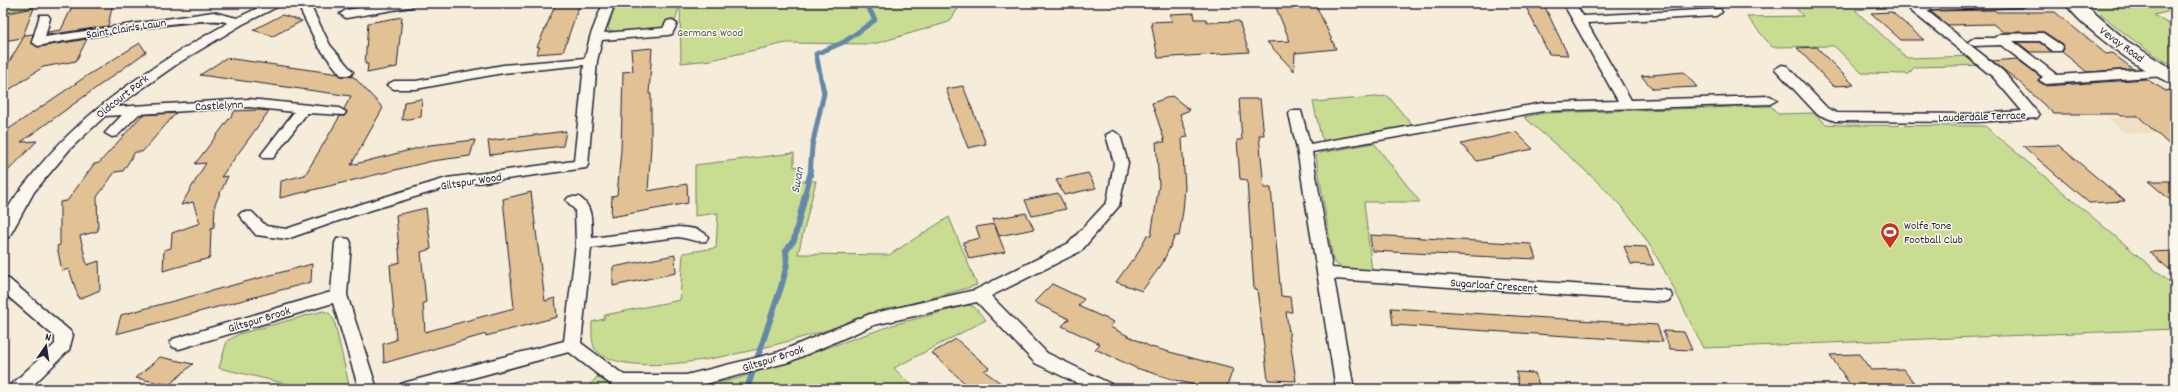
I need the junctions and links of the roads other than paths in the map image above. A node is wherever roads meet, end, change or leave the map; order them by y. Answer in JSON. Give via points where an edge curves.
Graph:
{"nodes":[{"id":1,"x":280,"y":3,"type":"edge"},
{"id":2,"x":411,"y":3,"type":"edge"},
{"id":3,"x":608,"y":3,"type":"edge"},
{"id":4,"x":1569,"y":3,"type":"edge"},
{"id":5,"x":2022,"y":3,"type":"edge"},
{"id":6,"x":2073,"y":3,"type":"edge"},
{"id":7,"x":2172,"y":3,"type":"edge"},
{"id":8,"x":2175,"y":4,"type":"edge"},
{"id":9,"x":304,"y":5,"type":"dead end"},
{"id":10,"x":1912,"y":5,"type":"edge"},
{"id":11,"x":1716,"y":12,"type":"dead end"},
{"id":12,"x":346,"y":14,"type":"dead end"},
{"id":13,"x":44,"y":18,"type":"dead end"},
{"id":14,"x":1579,"y":20,"type":"junction"},
{"id":15,"x":237,"y":22,"type":"junction"},
{"id":16,"x":671,"y":24,"type":"dead end"},
{"id":17,"x":596,"y":37,"type":"junction"},
{"id":18,"x":2004,"y":41,"type":"junction"},
{"id":19,"x":1974,"y":42,"type":"dead end"},
{"id":20,"x":2057,"y":48,"type":"dead end"},
{"id":21,"x":591,"y":61,"type":"junction"},
{"id":22,"x":1782,"y":69,"type":"dead end"},
{"id":23,"x":346,"y":72,"type":"dead end"},
{"id":24,"x":2170,"y":75,"type":"edge"},
{"id":25,"x":394,"y":85,"type":"dead end"},
{"id":26,"x":1770,"y":100,"type":"dead end"},
{"id":27,"x":1627,"y":105,"type":"junction"},
{"id":28,"x":303,"y":109,"type":"junction"},
{"id":29,"x":135,"y":110,"type":"junction"},
{"id":30,"x":100,"y":112,"type":"junction"},
{"id":31,"x":339,"y":112,"type":"dead end"},
{"id":32,"x":1296,"y":114,"type":"dead end"},
{"id":33,"x":112,"y":133,"type":"dead end"},
{"id":34,"x":1113,"y":135,"type":"dead end"},
{"id":35,"x":1304,"y":149,"type":"junction"},
{"id":36,"x":268,"y":155,"type":"dead end"},
{"id":37,"x":574,"y":200,"type":"dead end"},
{"id":38,"x":247,"y":215,"type":"dead end"},
{"id":39,"x":3,"y":233,"type":"edge"},
{"id":40,"x":700,"y":237,"type":"dead end"},
{"id":41,"x":343,"y":243,"type":"dead end"},
{"id":42,"x":584,"y":244,"type":"junction"},
{"id":43,"x":1324,"y":274,"type":"junction"},
{"id":44,"x":4,"y":284,"type":"edge"},
{"id":45,"x":339,"y":295,"type":"junction"},
{"id":46,"x":980,"y":295,"type":"junction"},
{"id":47,"x":1664,"y":296,"type":"dead end"},
{"id":48,"x":179,"y":343,"type":"dead end"},
{"id":49,"x":572,"y":345,"type":"junction"},
{"id":50,"x":18,"y":389,"type":"edge"},
{"id":51,"x":368,"y":389,"type":"edge"},
{"id":52,"x":407,"y":389,"type":"edge"},
{"id":53,"x":1105,"y":389,"type":"edge"},
{"id":54,"x":1345,"y":389,"type":"edge"}],
"edges":[{"from":1,"to":15,"type":"street","name":"Oldcourt Park"},
{"from":2,"to":12,"type":"street"},
{"from":3,"to":17,"type":"street","name":"Giltspur Wood"},
{"from":4,"to":14,"type":"street"},
{"from":5,"to":10,"type":"street","name":"Lauderdale Terrace"},
{"from":6,"to":24,"type":"main road","name":"Vevay Road","via":[[2109,37]]},
{"from":7,"to":8,"type":"street"},
{"from":9,"to":23,"type":"street","via":[[324,46]]},
{"from":10,"to":22,"type":"street","name":"Lauderdale Terrace","via":[[1998,74],[2032,115],[1977,118],[1834,117],[1822,111]]},
{"from":11,"to":14,"type":"street"},
{"from":13,"to":15,"type":"street","name":"Saint Clair's Lawn","via":[[38,42],[213,16]]},
{"from":14,"to":27,"type":"street"},
{"from":15,"to":30,"type":"street","name":"Oldcourt Park","via":[[152,73]]},
{"from":16,"to":17,"type":"street","via":[[668,31]]},
{"from":17,"to":21,"type":"street","name":"Giltspur Wood"},
{"from":18,"to":19,"type":"street"},
{"from":18,"to":20,"type":"street","via":[[2000,38],[2043,37]]},
{"from":18,"to":24,"type":"street","via":[[2048,80]]},
{"from":21,"to":25,"type":"street","via":[[504,69],[416,85]]},
{"from":21,"to":38,"type":"street","name":"Giltspur Wood","via":[[581,165],[447,183],[287,234],[261,231]]},
{"from":26,"to":27,"type":"street"},
{"from":27,"to":35,"type":"street","via":[[1543,107]]},
{"from":28,"to":29,"type":"street","name":"Castlelynn","via":[[248,103]]},
{"from":28,"to":31,"type":"street","name":"Castlelynn"},
{"from":28,"to":36,"type":"street"},
{"from":29,"to":30,"type":"street","name":"Castlelynn"},
{"from":29,"to":33,"type":"street"},
{"from":30,"to":39,"type":"street","name":"Oldcourt Park","via":[[29,189]]},
{"from":32,"to":35,"type":"street"},
{"from":34,"to":46,"type":"street","name":"Giltspur Brook","via":[[1121,163],[1114,203],[1075,247]]},
{"from":35,"to":43,"type":"street"},
{"from":37,"to":42,"type":"street","via":[[583,210]]},
{"from":40,"to":42,"type":"street","via":[[678,232]]},
{"from":41,"to":45,"type":"street"},
{"from":42,"to":49,"type":"street"},
{"from":43,"to":47,"type":"street","name":"Sugarloaf Crescent"},
{"from":43,"to":54,"type":"street"},
{"from":44,"to":50,"type":"street","via":[[64,335],[63,346]]},
{"from":45,"to":48,"type":"street","name":"Giltspur Brook"},
{"from":45,"to":51,"type":"street"},
{"from":46,"to":49,"type":"street","name":"Giltspur Brook","via":[[870,320],[783,357],[686,382],[620,382]]},
{"from":46,"to":53,"type":"street","via":[[1041,358]]},
{"from":49,"to":52,"type":"street"}]}
